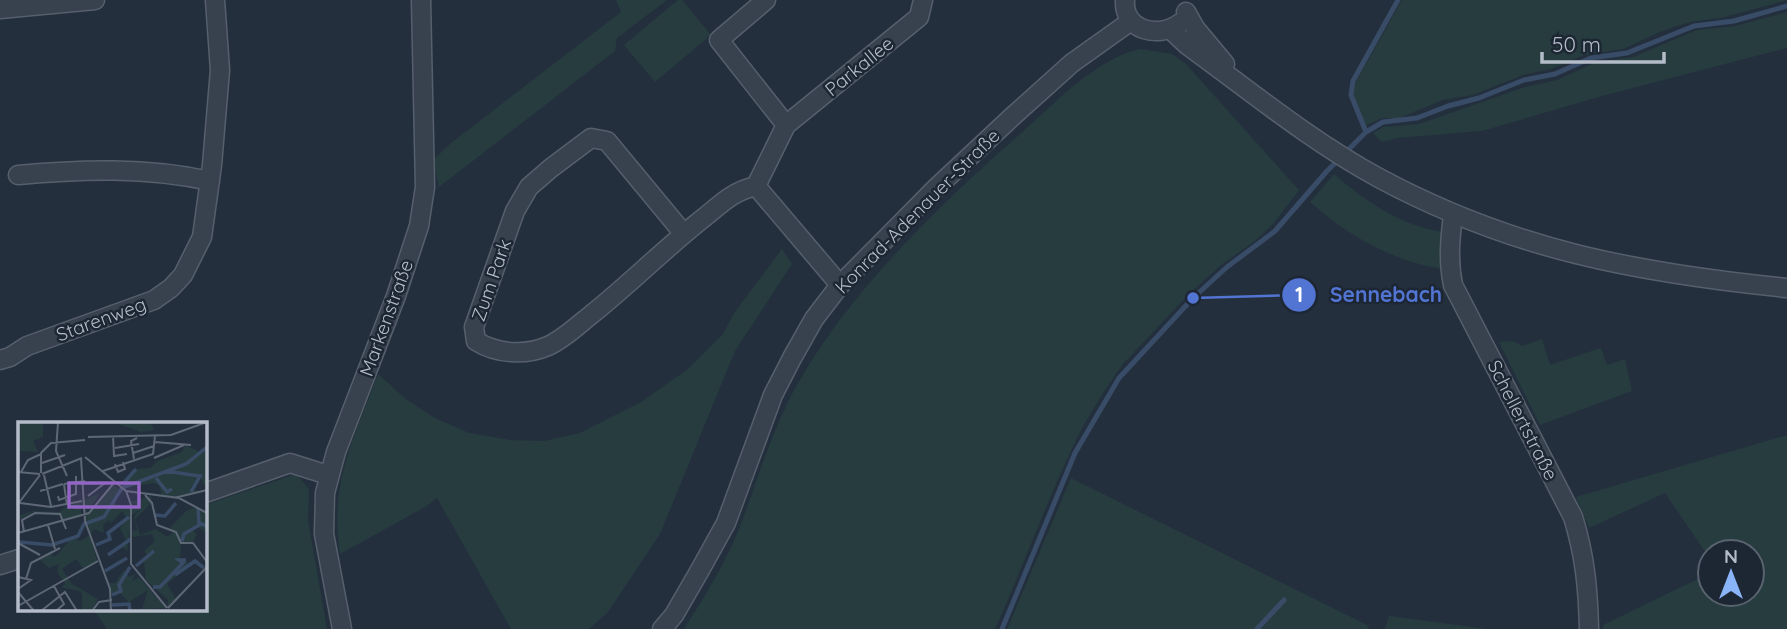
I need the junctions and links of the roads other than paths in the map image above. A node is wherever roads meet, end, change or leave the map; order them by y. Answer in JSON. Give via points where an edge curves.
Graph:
{"nodes":[{"id":1,"x":95,"y":0,"type":"edge"},
{"id":2,"x":215,"y":0,"type":"edge"},
{"id":3,"x":421,"y":0,"type":"edge"},
{"id":4,"x":766,"y":0,"type":"edge"},
{"id":5,"x":923,"y":0,"type":"edge"},
{"id":6,"x":1125,"y":0,"type":"edge"},
{"id":7,"x":1187,"y":6,"type":"edge"},
{"id":8,"x":0,"y":9,"type":"edge"},
{"id":9,"x":1131,"y":21,"type":"junction"},
{"id":10,"x":1171,"y":30,"type":"junction"},
{"id":11,"x":1257,"y":96,"type":"junction"},
{"id":12,"x":786,"y":125,"type":"junction"},
{"id":13,"x":18,"y":175,"type":"dead end"},
{"id":14,"x":210,"y":181,"type":"junction"},
{"id":15,"x":756,"y":186,"type":"junction"},
{"id":16,"x":1453,"y":215,"type":"junction"},
{"id":17,"x":684,"y":234,"type":"junction"},
{"id":18,"x":840,"y":285,"type":"junction"},
{"id":19,"x":1787,"y":288,"type":"edge"},
{"id":20,"x":0,"y":360,"type":"edge"},
{"id":21,"x":328,"y":475,"type":"junction"},
{"id":22,"x":206,"y":493,"type":"edge"},
{"id":23,"x":18,"y":559,"type":"edge"},
{"id":24,"x":0,"y":565,"type":"edge"},
{"id":25,"x":342,"y":629,"type":"edge"},
{"id":26,"x":662,"y":629,"type":"edge"},
{"id":27,"x":1589,"y":629,"type":"edge"}],
"edges":[{"from":1,"to":8,"type":"street"},
{"from":2,"to":14,"type":"street","name":"Starenweg","via":[[220,70]]},
{"from":3,"to":21,"type":"street","name":"Markenstraße","via":[[425,187],[419,226]]},
{"from":4,"to":12,"type":"street","via":[[719,40]]},
{"from":5,"to":12,"type":"street","name":"Parkallee","via":[[919,17]]},
{"from":6,"to":9,"type":"street"},
{"from":7,"to":10,"type":"street","via":[[1180,23]]},
{"from":7,"to":11,"type":"street","via":[[1195,28]]},
{"from":9,"to":10,"type":"street","via":[[1150,32]]},
{"from":9,"to":18,"type":"street","name":"Konrad-Adenauer-Straße","via":[[1072,63],[1023,107]]},
{"from":10,"to":11,"type":"street"},
{"from":11,"to":16,"type":"street","via":[[1377,177]]},
{"from":12,"to":15,"type":"street","name":"Parkallee"},
{"from":13,"to":14,"type":"street","via":[[75,169]]},
{"from":14,"to":20,"type":"street","name":"Starenweg","via":[[202,237],[191,262],[171,288],[134,309]]},
{"from":15,"to":17,"type":"street","name":"Zum Park","via":[[739,190]]},
{"from":15,"to":18,"type":"street"},
{"from":16,"to":19,"type":"street","via":[[1610,264]]},
{"from":16,"to":27,"type":"street","name":"Schellertstraße","via":[[1449,244],[1453,285],[1573,517],[1588,580]]},
{"from":17,"to":17,"type":"street","name":"Zum Park","via":[[607,141],[592,138],[529,187],[515,211],[474,327],[476,341],[498,351],[515,352],[561,339]]},
{"from":18,"to":26,"type":"street","name":"Konrad-Adenauer-Straße","via":[[792,358],[773,395],[726,523]]},
{"from":21,"to":22,"type":"street","via":[[290,463]]},
{"from":21,"to":25,"type":"street","name":"Markenstraße","via":[[324,534]]},
{"from":23,"to":24,"type":"street"}]}
